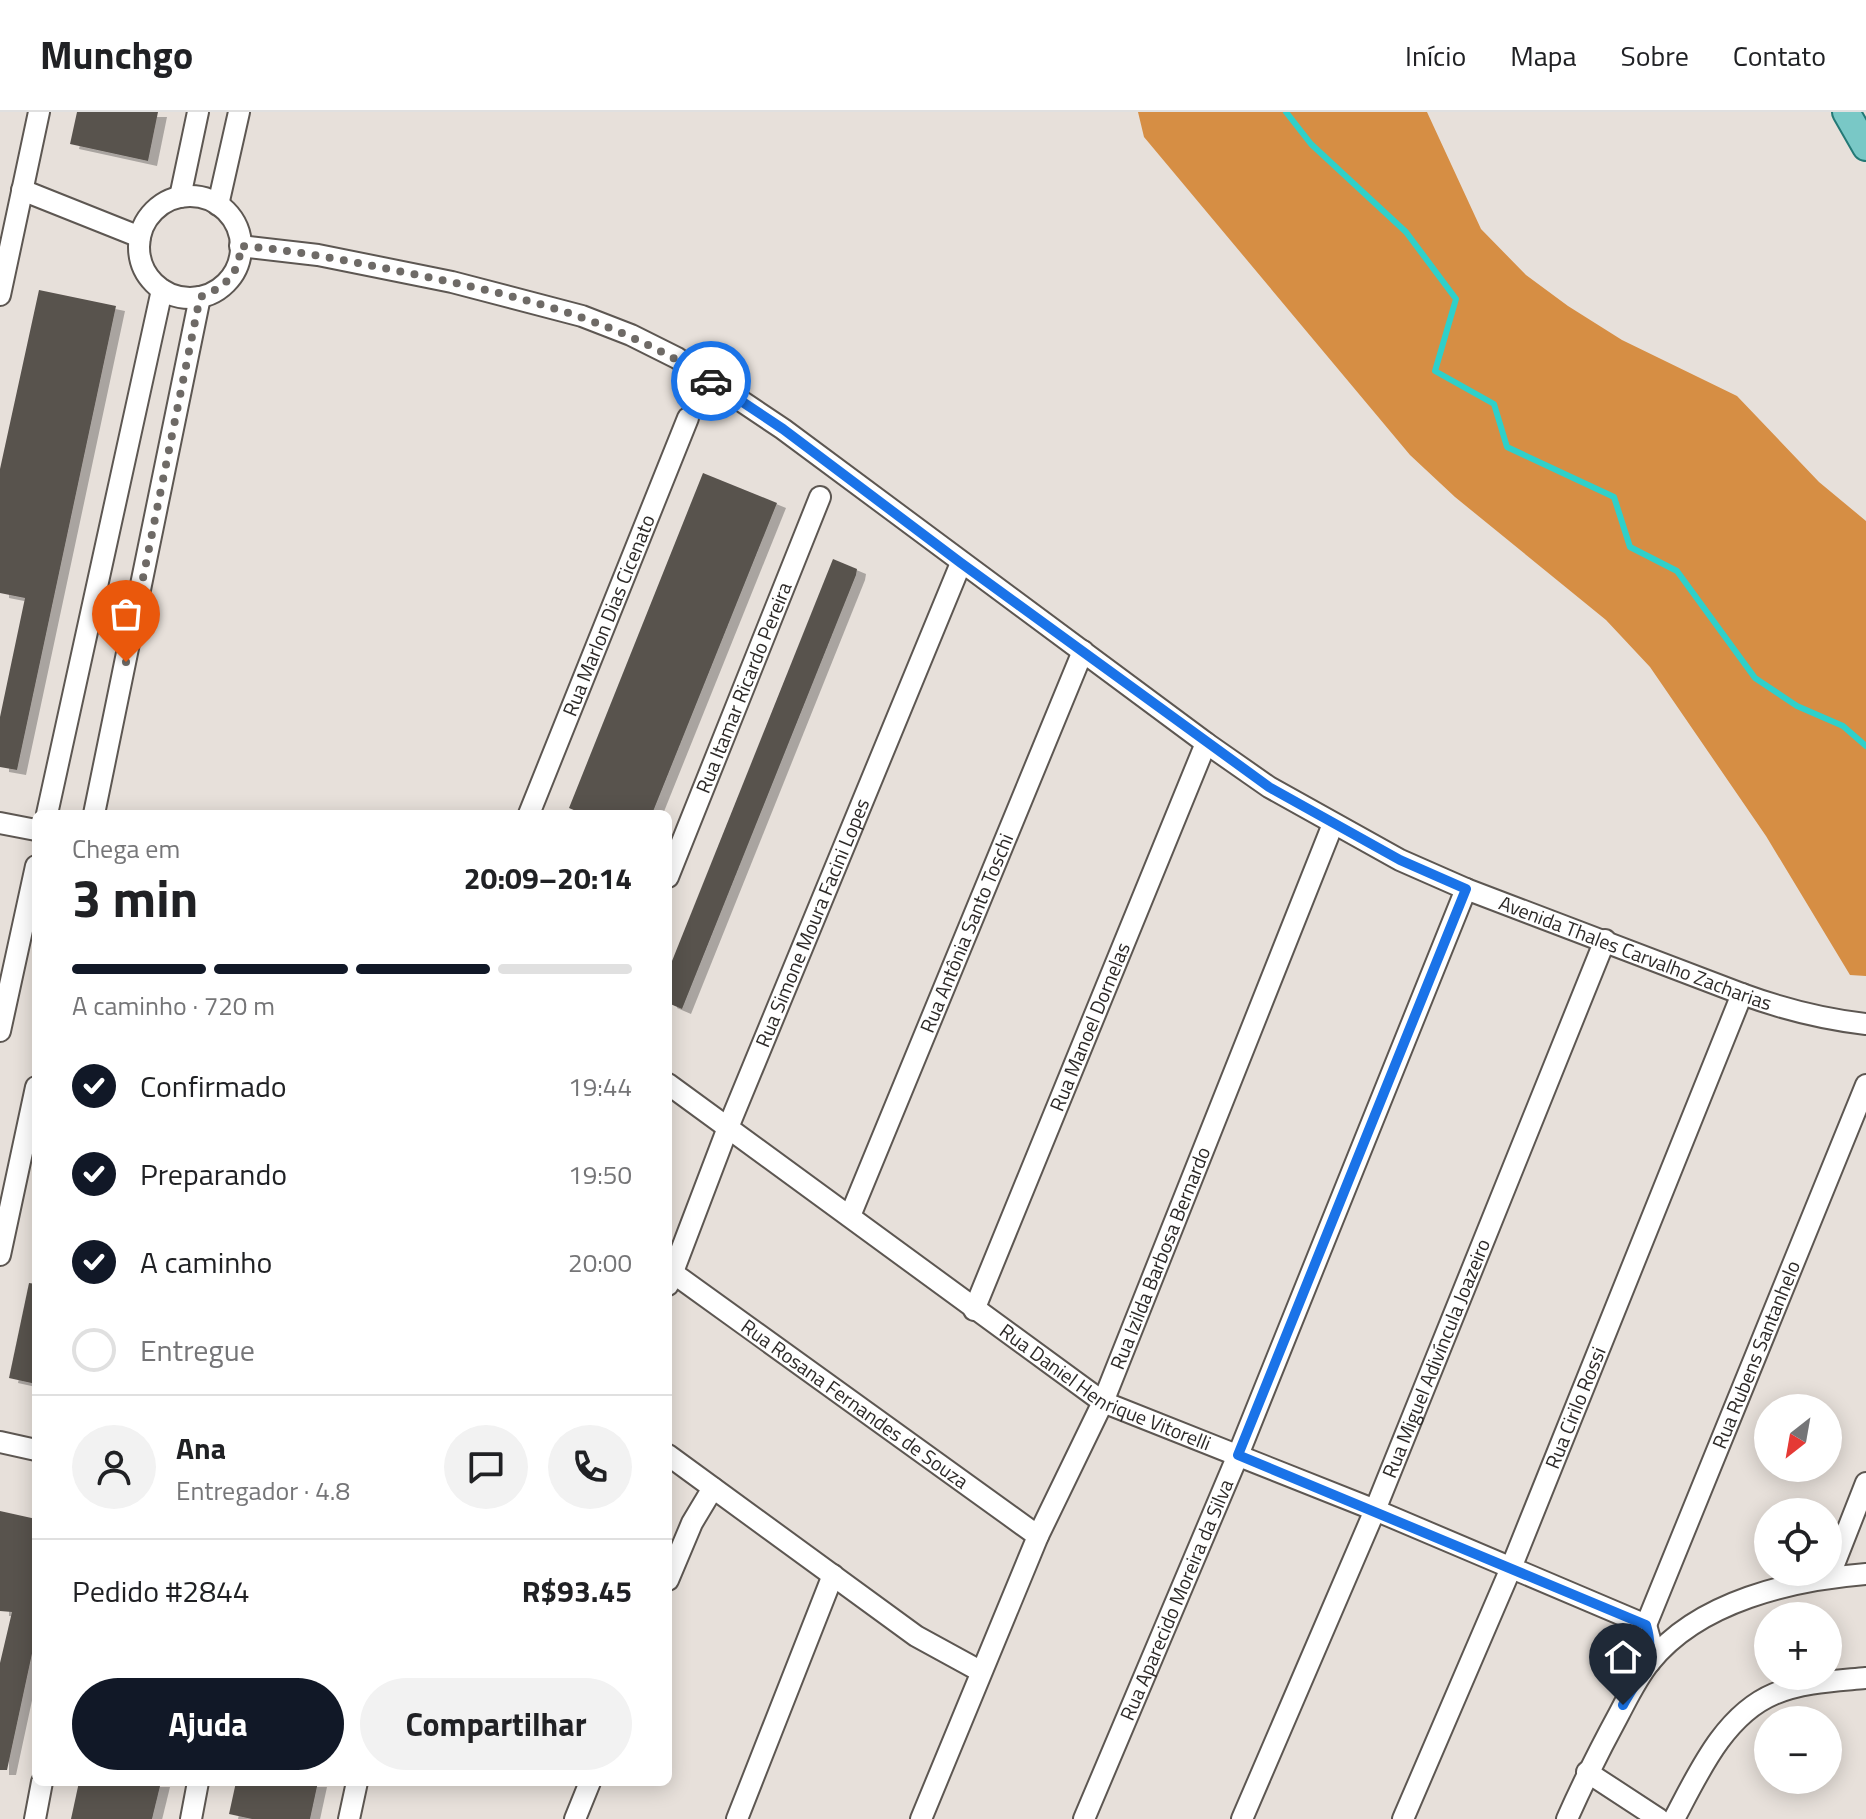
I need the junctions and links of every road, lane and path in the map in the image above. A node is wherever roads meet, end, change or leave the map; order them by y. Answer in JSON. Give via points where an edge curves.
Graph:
{"nodes":[{"id":1,"x":39,"y":112,"type":"edge"},
{"id":2,"x":198,"y":112,"type":"edge"},
{"id":3,"x":239,"y":112,"type":"edge"},
{"id":4,"x":1846,"y":112,"type":"edge"},
{"id":5,"x":1866,"y":147,"type":"edge"},
{"id":6,"x":22,"y":190,"type":"junction"},
{"id":7,"x":180,"y":197,"type":"junction"},
{"id":8,"x":218,"y":205,"type":"junction"},
{"id":9,"x":140,"y":237,"type":"junction"},
{"id":10,"x":240,"y":246,"type":"junction"},
{"id":11,"x":162,"y":290,"type":"junction"},
{"id":12,"x":0,"y":295,"type":"edge"},
{"id":13,"x":200,"y":297,"type":"junction"},
{"id":14,"x":688,"y":418,"type":"dead end"},
{"id":15,"x":820,"y":497,"type":"dead end"},
{"id":16,"x":961,"y":563,"type":"junction"},
{"id":17,"x":1083,"y":651,"type":"junction"},
{"id":18,"x":1206,"y":743,"type":"junction"},
{"id":19,"x":48,"y":810,"type":"edge"},
{"id":20,"x":95,"y":810,"type":"edge"},
{"id":21,"x":531,"y":810,"type":"edge"},
{"id":22,"x":0,"y":823,"type":"edge"},
{"id":23,"x":1333,"y":824,"type":"junction"},
{"id":24,"x":32,"y":829,"type":"edge"},
{"id":25,"x":672,"y":867,"type":"edge"},
{"id":26,"x":32,"y":884,"type":"edge"},
{"id":27,"x":1466,"y":889,"type":"junction"},
{"id":28,"x":1605,"y":940,"type":"junction"},
{"id":29,"x":1742,"y":994,"type":"junction"},
{"id":30,"x":1866,"y":1024,"type":"edge"},
{"id":31,"x":0,"y":1031,"type":"edge"},
{"id":32,"x":1866,"y":1085,"type":"edge"},
{"id":33,"x":672,"y":1087,"type":"edge"},
{"id":34,"x":32,"y":1106,"type":"edge"},
{"id":35,"x":727,"y":1130,"type":"junction"},
{"id":36,"x":850,"y":1216,"type":"junction"},
{"id":37,"x":0,"y":1255,"type":"edge"},
{"id":38,"x":672,"y":1274,"type":"edge"},
{"id":39,"x":672,"y":1280,"type":"edge"},
{"id":40,"x":974,"y":1310,"type":"junction"},
{"id":41,"x":1103,"y":1402,"type":"junction"},
{"id":42,"x":0,"y":1442,"type":"edge"},
{"id":43,"x":32,"y":1449,"type":"edge"},
{"id":44,"x":1238,"y":1455,"type":"junction"},
{"id":45,"x":672,"y":1458,"type":"edge"},
{"id":46,"x":1866,"y":1483,"type":"edge"},
{"id":47,"x":713,"y":1488,"type":"junction"},
{"id":48,"x":1375,"y":1510,"type":"junction"},
{"id":49,"x":1038,"y":1536,"type":"junction"},
{"id":50,"x":1842,"y":1544,"type":"edge"},
{"id":51,"x":1511,"y":1568,"type":"junction"},
{"id":52,"x":672,"y":1570,"type":"edge"},
{"id":53,"x":1866,"y":1574,"type":"edge"},
{"id":54,"x":833,"y":1575,"type":"junction"},
{"id":55,"x":1842,"y":1576,"type":"edge"},
{"id":56,"x":1793,"y":1586,"type":"edge"},
{"id":57,"x":1646,"y":1625,"type":"junction"},
{"id":58,"x":1650,"y":1662,"type":"junction"},
{"id":59,"x":980,"y":1671,"type":"junction"},
{"id":60,"x":1866,"y":1678,"type":"edge"},
{"id":61,"x":1587,"y":1772,"type":"junction"},
{"id":62,"x":41,"y":1786,"type":"edge"},
{"id":63,"x":197,"y":1786,"type":"edge"},
{"id":64,"x":356,"y":1786,"type":"edge"},
{"id":65,"x":588,"y":1786,"type":"edge"},
{"id":66,"x":35,"y":1819,"type":"edge"},
{"id":67,"x":191,"y":1819,"type":"edge"},
{"id":68,"x":349,"y":1819,"type":"edge"},
{"id":69,"x":575,"y":1819,"type":"edge"},
{"id":70,"x":737,"y":1819,"type":"edge"},
{"id":71,"x":921,"y":1819,"type":"edge"},
{"id":72,"x":1084,"y":1819,"type":"edge"},
{"id":73,"x":1242,"y":1819,"type":"edge"},
{"id":74,"x":1403,"y":1819,"type":"edge"},
{"id":75,"x":1567,"y":1819,"type":"edge"},
{"id":76,"x":1659,"y":1819,"type":"edge"},
{"id":77,"x":1674,"y":1819,"type":"edge"}],
"edges":[{"from":1,"to":6,"type":"street"},
{"from":2,"to":7,"type":"street"},
{"from":3,"to":8,"type":"street"},
{"from":4,"to":5,"type":"main road"},
{"from":6,"to":9,"type":"street"},
{"from":6,"to":12,"type":"street"},
{"from":7,"to":8,"type":"street","via":[[200,197]]},
{"from":7,"to":9,"type":"street","via":[[161,205],[147,219]]},
{"from":8,"to":10,"type":"street","via":[[232,219]]},
{"from":9,"to":11,"type":"street","via":[[140,257]]},
{"from":10,"to":13,"type":"street","via":[[233,275],[219,290]]},
{"from":10,"to":16,"type":"street","name":"Avenida Thales Carvalho Zacharias","via":[[318,255],[452,282],[582,316],[631,335],[677,358],[783,429]]},
{"from":11,"to":13,"type":"street"},
{"from":11,"to":19,"type":"street"},
{"from":13,"to":20,"type":"street"},
{"from":14,"to":21,"type":"street","name":"Rua Marlon Dias Cicenato"},
{"from":15,"to":25,"type":"street","name":"Rua Itamar Ricardo Pereira"},
{"from":16,"to":17,"type":"street","name":"Avenida Thales Carvalho Zacharias"},
{"from":16,"to":35,"type":"street","name":"Rua Simone Moura Facini Lopes"},
{"from":17,"to":18,"type":"street","name":"Avenida Thales Carvalho Zacharias"},
{"from":17,"to":36,"type":"street","name":"Rua Antônia Santo Toschi"},
{"from":18,"to":23,"type":"street","name":"Avenida Thales Carvalho Zacharias"},
{"from":18,"to":40,"type":"street","name":"Rua Manoel Dornelas"},
{"from":22,"to":24,"type":"street"},
{"from":23,"to":27,"type":"street","name":"Avenida Thales Carvalho Zacharias"},
{"from":23,"to":41,"type":"street","name":"Rua Izilda Barbosa Bernardo"},
{"from":26,"to":31,"type":"street"},
{"from":27,"to":28,"type":"street","name":"Avenida Thales Carvalho Zacharias"},
{"from":27,"to":44,"type":"street","name":"Rua Aparecido Moreira da Silva"},
{"from":28,"to":29,"type":"street","name":"Avenida Thales Carvalho Zacharias"},
{"from":28,"to":48,"type":"street","name":"Rua Miguel Adivíncula Joazeiro"},
{"from":29,"to":30,"type":"street","name":"Avenida Thales Carvalho Zacharias","via":[[1824,1019]]},
{"from":29,"to":51,"type":"street","name":"Rua Cirilo Rossi"},
{"from":32,"to":57,"type":"street","name":"Rua Rubens Santanhelo"},
{"from":33,"to":35,"type":"street","name":"Rua Daniel Henrique Vitorelli"},
{"from":34,"to":37,"type":"street"},
{"from":35,"to":36,"type":"street","name":"Rua Daniel Henrique Vitorelli"},
{"from":35,"to":38,"type":"street","name":"Rua Simone Moura Facini Lopes"},
{"from":36,"to":40,"type":"street","name":"Rua Daniel Henrique Vitorelli"},
{"from":39,"to":49,"type":"street","name":"Rua Rosana Fernandes de Souza"},
{"from":40,"to":41,"type":"street","name":"Rua Daniel Henrique Vitorelli"},
{"from":41,"to":44,"type":"street","name":"Rua Daniel Henrique Vitorelli"},
{"from":41,"to":49,"type":"street","name":"Rua Izilda Barbosa Bernardo"},
{"from":42,"to":43,"type":"street"},
{"from":44,"to":48,"type":"street","name":"Rua Daniel Henrique Vitorelli"},
{"from":44,"to":72,"type":"street","name":"Rua Aparecido Moreira da Silva"},
{"from":45,"to":47,"type":"street"},
{"from":46,"to":50,"type":"street"},
{"from":47,"to":52,"type":"street"},
{"from":47,"to":54,"type":"street"},
{"from":48,"to":51,"type":"street","name":"Rua Daniel Henrique Vitorelli"},
{"from":48,"to":73,"type":"street","name":"Rua Miguel Adivíncula Joazeiro"},
{"from":49,"to":59,"type":"street","name":"Rua Izilda Barbosa Bernardo"},
{"from":51,"to":57,"type":"street","name":"Rua Daniel Henrique Vitorelli"},
{"from":51,"to":74,"type":"street","name":"Rua Cirilo Rossi"},
{"from":53,"to":55,"type":"street"},
{"from":54,"to":59,"type":"street","via":[[916,1636]]},
{"from":54,"to":70,"type":"street"},
{"from":56,"to":58,"type":"street","via":[[1719,1610],[1688,1628]]},
{"from":57,"to":58,"type":"street"},
{"from":58,"to":61,"type":"street"},
{"from":59,"to":71,"type":"street","name":"Rua Izilda Barbosa Bernardo"},
{"from":60,"to":77,"type":"street","via":[[1812,1683],[1773,1694],[1743,1714],[1701,1768]]},
{"from":61,"to":75,"type":"street"},
{"from":61,"to":76,"type":"street"},
{"from":62,"to":66,"type":"street"},
{"from":63,"to":67,"type":"street"},
{"from":64,"to":68,"type":"street"},
{"from":65,"to":69,"type":"street"}]}
